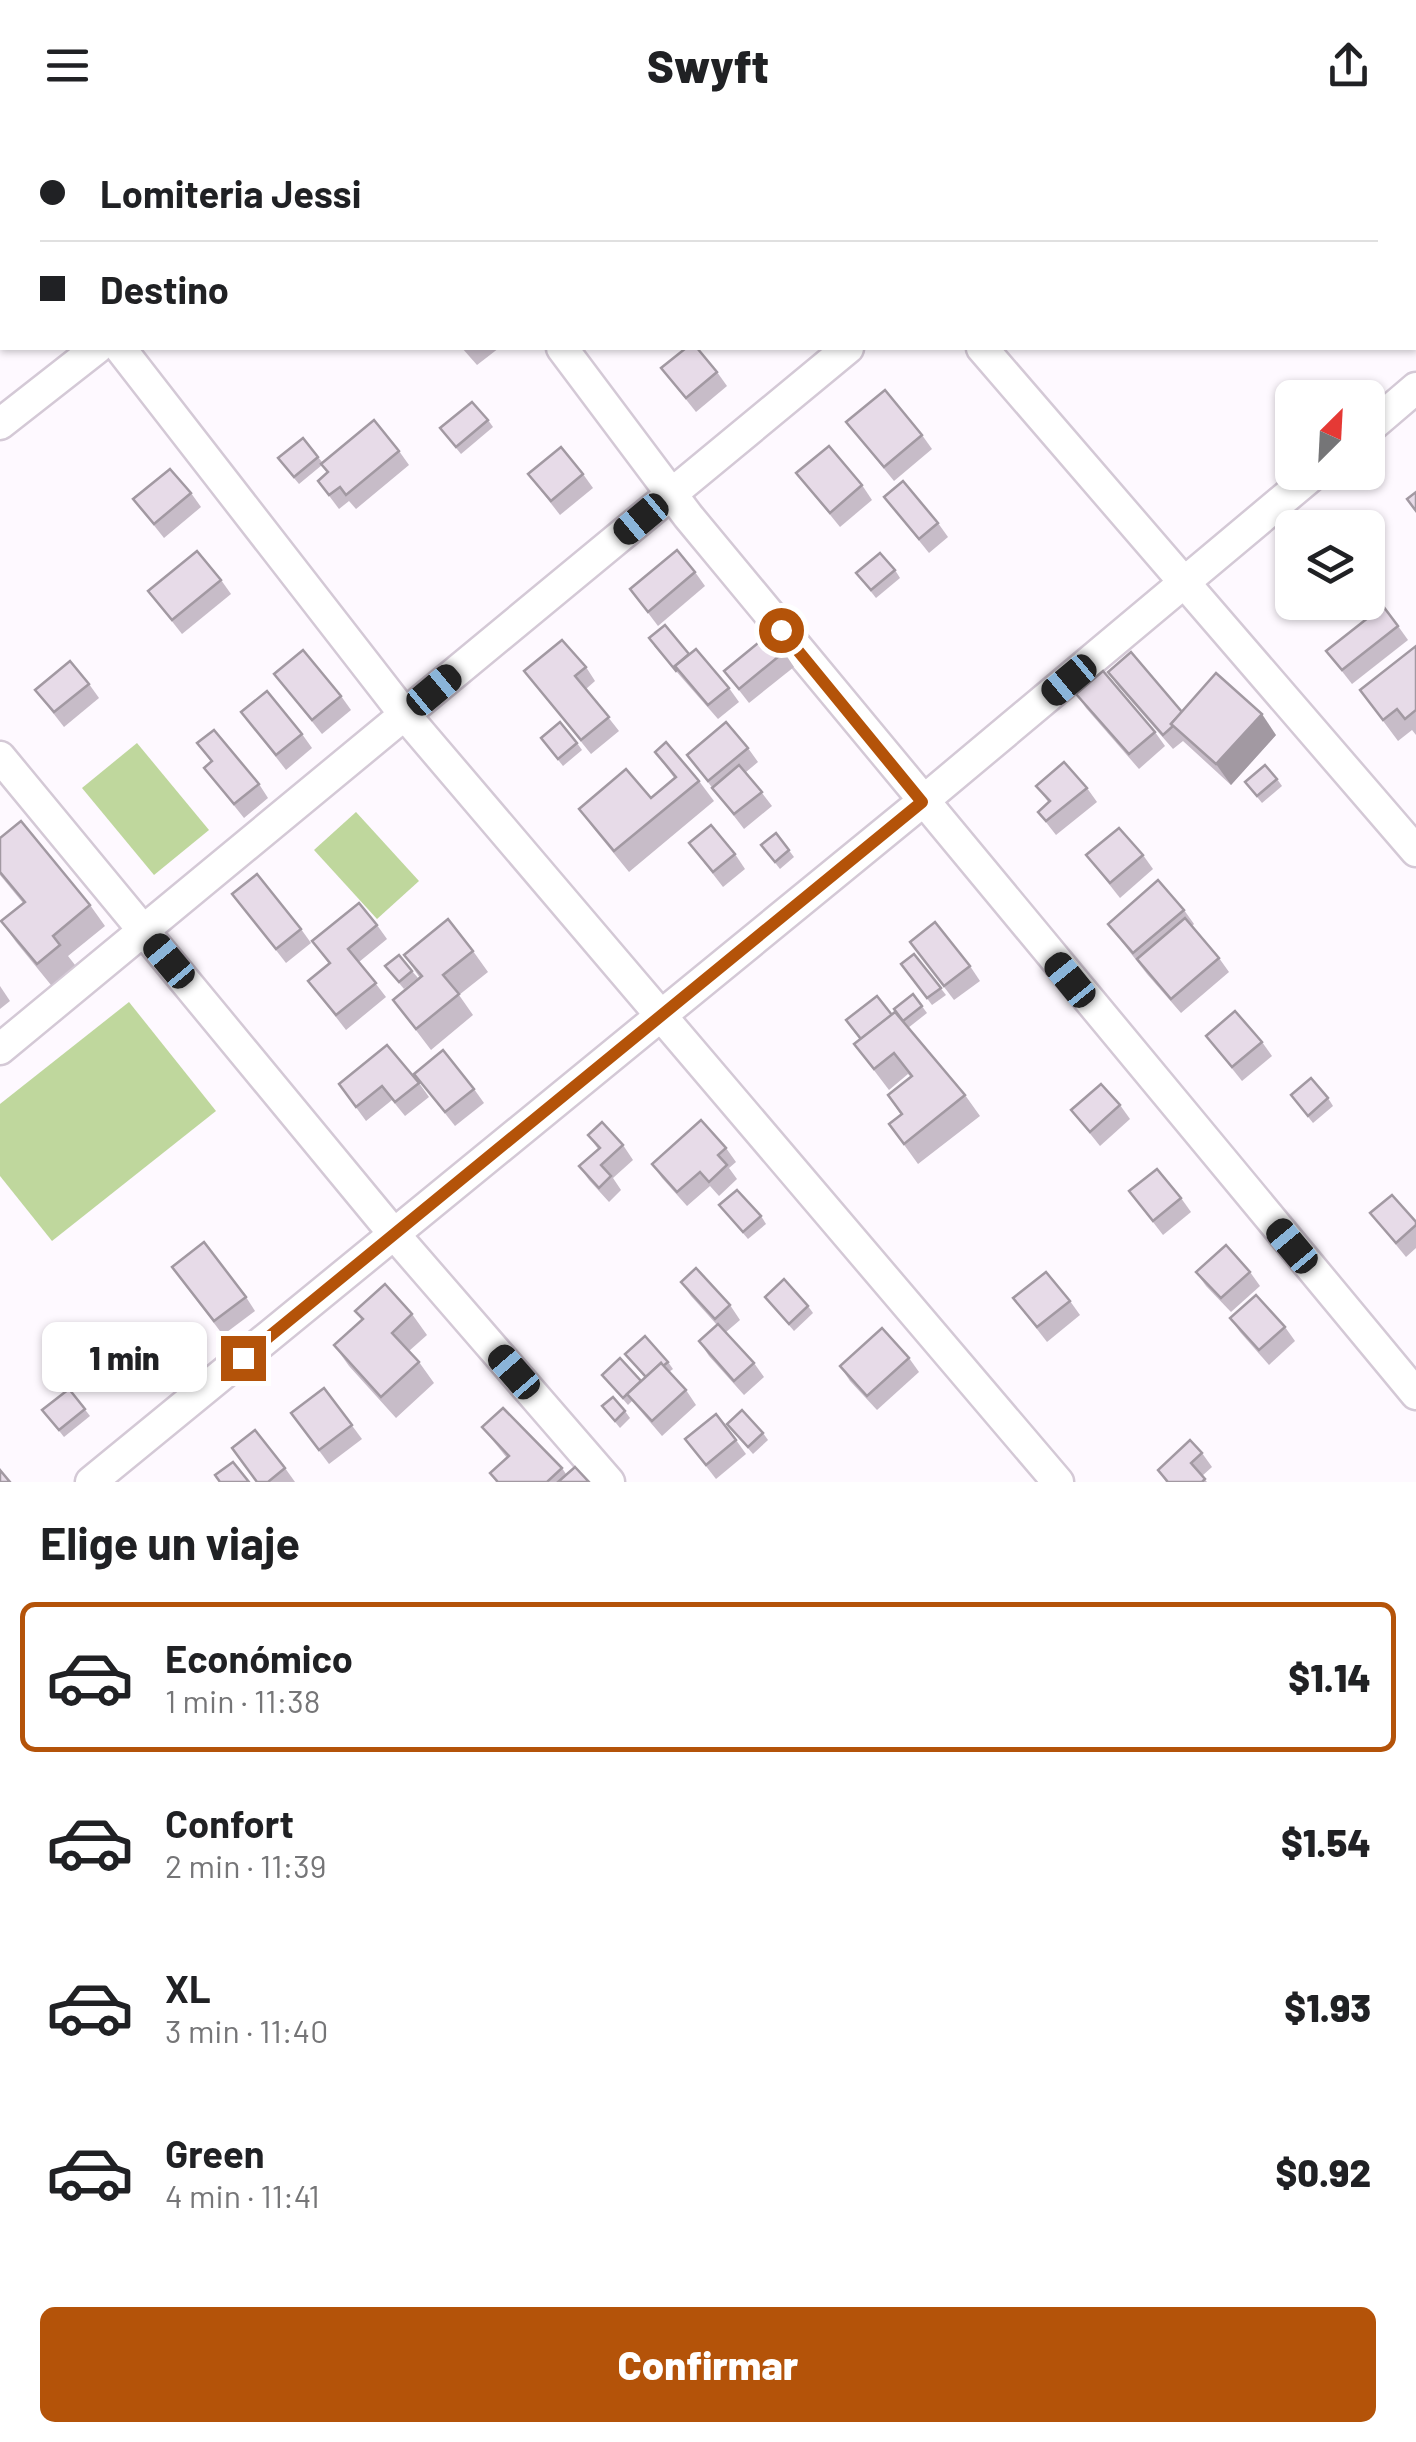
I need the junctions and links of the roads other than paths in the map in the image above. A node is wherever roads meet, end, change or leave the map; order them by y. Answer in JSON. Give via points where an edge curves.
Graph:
{"nodes":[{"id":1,"x":94,"y":350,"type":"edge"},
{"id":2,"x":122,"y":350,"type":"edge"},
{"id":3,"x":563,"y":350,"type":"edge"},
{"id":4,"x":846,"y":350,"type":"edge"},
{"id":5,"x":984,"y":350,"type":"edge"},
{"id":6,"x":1416,"y":388,"type":"edge"},
{"id":7,"x":1385,"y":414,"type":"edge"},
{"id":8,"x":0,"y":424,"type":"edge"},
{"id":9,"x":1295,"y":490,"type":"edge"},
{"id":10,"x":671,"y":494,"type":"junction"},
{"id":11,"x":1186,"y":581,"type":"junction"},
{"id":12,"x":405,"y":715,"type":"junction"},
{"id":13,"x":0,"y":757,"type":"edge"},
{"id":14,"x":922,"y":802,"type":"junction"},
{"id":15,"x":1416,"y":851,"type":"edge"},
{"id":16,"x":144,"y":930,"type":"junction"},
{"id":17,"x":660,"y":1016,"type":"junction"},
{"id":18,"x":0,"y":1049,"type":"edge"},
{"id":19,"x":394,"y":1234,"type":"junction"},
{"id":20,"x":1416,"y":1394,"type":"edge"},
{"id":21,"x":1044,"y":1477,"type":"edge"},
{"id":22,"x":91,"y":1482,"type":"edge"},
{"id":23,"x":609,"y":1482,"type":"edge"}],
"edges":[{"from":1,"to":8,"type":"street"},
{"from":2,"to":12,"type":"street"},
{"from":3,"to":10,"type":"street"},
{"from":4,"to":10,"type":"street"},
{"from":5,"to":11,"type":"street"},
{"from":6,"to":7,"type":"street"},
{"from":9,"to":11,"type":"street"},
{"from":10,"to":12,"type":"street"},
{"from":10,"to":14,"type":"street"},
{"from":11,"to":14,"type":"street"},
{"from":11,"to":15,"type":"street"},
{"from":12,"to":16,"type":"street"},
{"from":12,"to":17,"type":"street"},
{"from":13,"to":16,"type":"street"},
{"from":14,"to":17,"type":"street"},
{"from":14,"to":20,"type":"street"},
{"from":16,"to":18,"type":"street"},
{"from":16,"to":19,"type":"street"},
{"from":17,"to":19,"type":"street"},
{"from":17,"to":21,"type":"street"},
{"from":19,"to":22,"type":"street"},
{"from":19,"to":23,"type":"street"}]}
